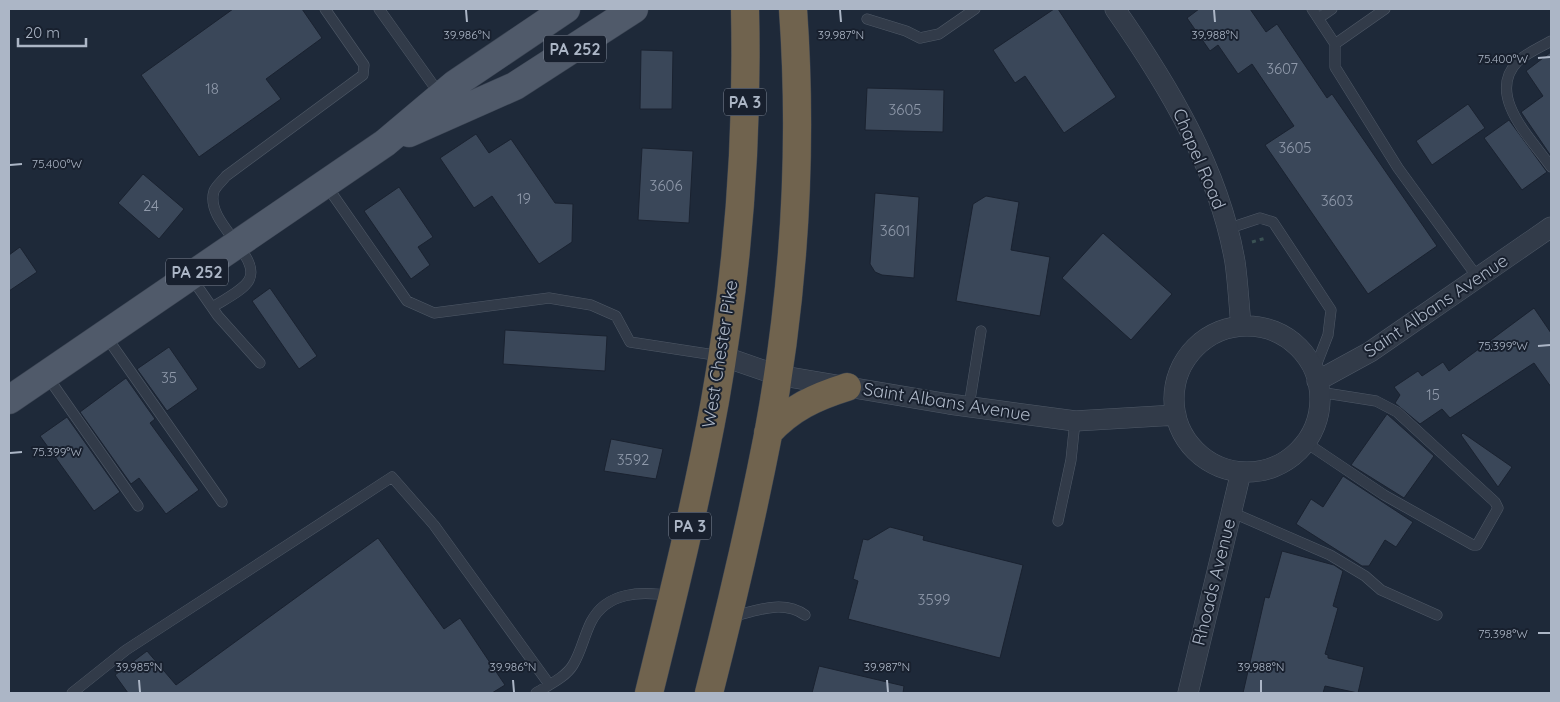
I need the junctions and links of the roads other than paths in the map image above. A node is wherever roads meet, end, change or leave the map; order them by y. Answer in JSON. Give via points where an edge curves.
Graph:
{"nodes":[{"id":1,"x":325,"y":9,"type":"edge"},
{"id":2,"x":379,"y":9,"type":"edge"},
{"id":3,"x":566,"y":9,"type":"edge"},
{"id":4,"x":634,"y":9,"type":"edge"},
{"id":5,"x":730,"y":9,"type":"edge"},
{"id":6,"x":745,"y":9,"type":"edge"},
{"id":7,"x":793,"y":9,"type":"edge"},
{"id":8,"x":975,"y":9,"type":"edge"},
{"id":9,"x":1115,"y":9,"type":"edge"},
{"id":10,"x":1312,"y":9,"type":"edge"},
{"id":11,"x":1332,"y":9,"type":"edge"},
{"id":12,"x":1385,"y":9,"type":"edge"},
{"id":13,"x":1319,"y":18,"type":"junction"},
{"id":14,"x":867,"y":19,"type":"dead end"},
{"id":15,"x":746,"y":36,"type":"junction"},
{"id":16,"x":1551,"y":41,"type":"edge"},
{"id":17,"x":1335,"y":44,"type":"junction"},
{"id":18,"x":441,"y":96,"type":"junction"},
{"id":19,"x":385,"y":143,"type":"junction"},
{"id":20,"x":1551,"y":167,"type":"edge"},
{"id":21,"x":325,"y":184,"type":"junction"},
{"id":22,"x":1227,"y":229,"type":"junction"},
{"id":23,"x":1550,"y":230,"type":"edge"},
{"id":24,"x":237,"y":244,"type":"junction"},
{"id":25,"x":191,"y":276,"type":"junction"},
{"id":26,"x":1478,"y":278,"type":"junction"},
{"id":27,"x":212,"y":307,"type":"junction"},
{"id":28,"x":1241,"y":326,"type":"junction"},
{"id":29,"x":981,"y":331,"type":"dead end"},
{"id":30,"x":105,"y":335,"type":"junction"},
{"id":31,"x":722,"y":356,"type":"junction"},
{"id":32,"x":260,"y":363,"type":"dead end"},
{"id":33,"x":46,"y":375,"type":"junction"},
{"id":34,"x":778,"y":375,"type":"junction"},
{"id":35,"x":1317,"y":381,"type":"junction"},
{"id":36,"x":848,"y":387,"type":"junction"},
{"id":37,"x":10,"y":398,"type":"edge"},
{"id":38,"x":969,"y":406,"type":"junction"},
{"id":39,"x":1176,"y":415,"type":"junction"},
{"id":40,"x":1075,"y":421,"type":"junction"},
{"id":41,"x":768,"y":433,"type":"junction"},
{"id":42,"x":1305,"y":442,"type":"junction"},
{"id":43,"x":1241,"y":472,"type":"junction"},
{"id":44,"x":222,"y":502,"type":"dead end"},
{"id":45,"x":138,"y":506,"type":"dead end"},
{"id":46,"x":1231,"y":512,"type":"junction"},
{"id":47,"x":1058,"y":522,"type":"dead end"},
{"id":48,"x":673,"y":597,"type":"junction"},
{"id":49,"x":805,"y":615,"type":"dead end"},
{"id":50,"x":1437,"y":615,"type":"dead end"},
{"id":51,"x":728,"y":618,"type":"junction"},
{"id":52,"x":549,"y":684,"type":"junction"},
{"id":53,"x":72,"y":693,"type":"edge"},
{"id":54,"x":536,"y":693,"type":"edge"},
{"id":55,"x":649,"y":693,"type":"edge"},
{"id":56,"x":709,"y":693,"type":"edge"},
{"id":57,"x":1188,"y":693,"type":"edge"}],
"edges":[{"from":1,"to":24,"type":"lane","via":[[364,64],[363,75],[226,176],[214,190],[219,219]]},
{"from":2,"to":18,"type":"lane"},
{"from":3,"to":18,"type":"main road","number":"PA 252"},
{"from":4,"to":19,"type":"main road","number":"PA 252","via":[[515,86]]},
{"from":5,"to":15,"type":"highway"},
{"from":6,"to":15,"type":"highway","name":"West Chester Pike","number":"PA 3"},
{"from":7,"to":34,"type":"highway","via":[[796,181],[791,264]]},
{"from":8,"to":14,"type":"lane","via":[[939,34],[920,38]]},
{"from":9,"to":22,"type":"street","name":"Chapel Road","via":[[1181,112],[1214,188]]},
{"from":10,"to":13,"type":"lane"},
{"from":11,"to":13,"type":"lane"},
{"from":12,"to":17,"type":"lane"},
{"from":13,"to":17,"type":"lane"},
{"from":15,"to":31,"type":"highway","name":"West Chester Pike","number":"PA 3","via":[[741,195]]},
{"from":16,"to":20,"type":"lane","via":[[1519,60],[1509,74],[1505,89],[1509,108]]},
{"from":17,"to":26,"type":"lane","via":[[1335,66],[1398,168]]},
{"from":18,"to":19,"type":"main road","number":"PA 252"},
{"from":19,"to":21,"type":"main road","number":"PA 252"},
{"from":21,"to":24,"type":"main road","number":"PA 252"},
{"from":21,"to":31,"type":"lane","via":[[406,301],[434,313],[549,298],[591,305],[616,316],[630,342]]},
{"from":22,"to":28,"type":"street","name":"Chapel Road","via":[[1235,261]]},
{"from":22,"to":35,"type":"lane","via":[[1260,218],[1273,222],[1331,310]]},
{"from":23,"to":26,"type":"street","name":"Saint Albans Avenue"},
{"from":24,"to":25,"type":"main road","number":"PA 252"},
{"from":24,"to":27,"type":"lane","via":[[248,260],[250,278]]},
{"from":25,"to":27,"type":"lane"},
{"from":25,"to":30,"type":"main road","number":"PA 252"},
{"from":26,"to":35,"type":"street","name":"Saint Albans Avenue","via":[[1370,352]]},
{"from":27,"to":32,"type":"lane"},
{"from":28,"to":35,"type":"street","via":[[1261,327],[1286,336],[1303,352]]},
{"from":28,"to":39,"type":"street","via":[[1208,337],[1190,354],[1177,378]]},
{"from":29,"to":38,"type":"lane"},
{"from":30,"to":33,"type":"main road","number":"PA 252"},
{"from":30,"to":44,"type":"lane"},
{"from":31,"to":34,"type":"street","name":"Saint Albans Avenue"},
{"from":31,"to":48,"type":"highway","name":"West Chester Pike","number":"PA 3"},
{"from":33,"to":37,"type":"main road","number":"PA 252"},
{"from":33,"to":45,"type":"lane"},
{"from":34,"to":36,"type":"street","name":"Saint Albans Avenue"},
{"from":34,"to":41,"type":"highway"},
{"from":35,"to":42,"type":"street","via":[[1316,423]]},
{"from":35,"to":42,"type":"lane","via":[[1376,401],[1397,412],[1498,508],[1477,545],[1473,545],[1384,495]]},
{"from":36,"to":38,"type":"street","name":"Saint Albans Avenue"},
{"from":36,"to":41,"type":"highway","via":[[809,400],[792,410]]},
{"from":38,"to":40,"type":"street","name":"Saint Albans Avenue"},
{"from":39,"to":40,"type":"street","name":"Saint Albans Avenue"},
{"from":39,"to":43,"type":"street","via":[[1179,426],[1196,452],[1212,463]]},
{"from":40,"to":47,"type":"lane","via":[[1071,460]]},
{"from":41,"to":51,"type":"highway"},
{"from":42,"to":43,"type":"street","via":[[1275,466]]},
{"from":43,"to":46,"type":"street","name":"Rhoads Avenue"},
{"from":46,"to":50,"type":"lane","via":[[1330,555],[1381,590]]},
{"from":46,"to":57,"type":"street","name":"Rhoads Avenue"},
{"from":48,"to":52,"type":"lane","via":[[638,593],[610,602],[591,622],[573,666]]},
{"from":48,"to":55,"type":"highway","name":"West Chester Pike","number":"PA 3"},
{"from":49,"to":51,"type":"lane","via":[[795,608],[781,607]]},
{"from":51,"to":56,"type":"highway"},
{"from":52,"to":53,"type":"lane","via":[[434,524],[392,476],[126,650]]},
{"from":52,"to":54,"type":"lane"}]}
